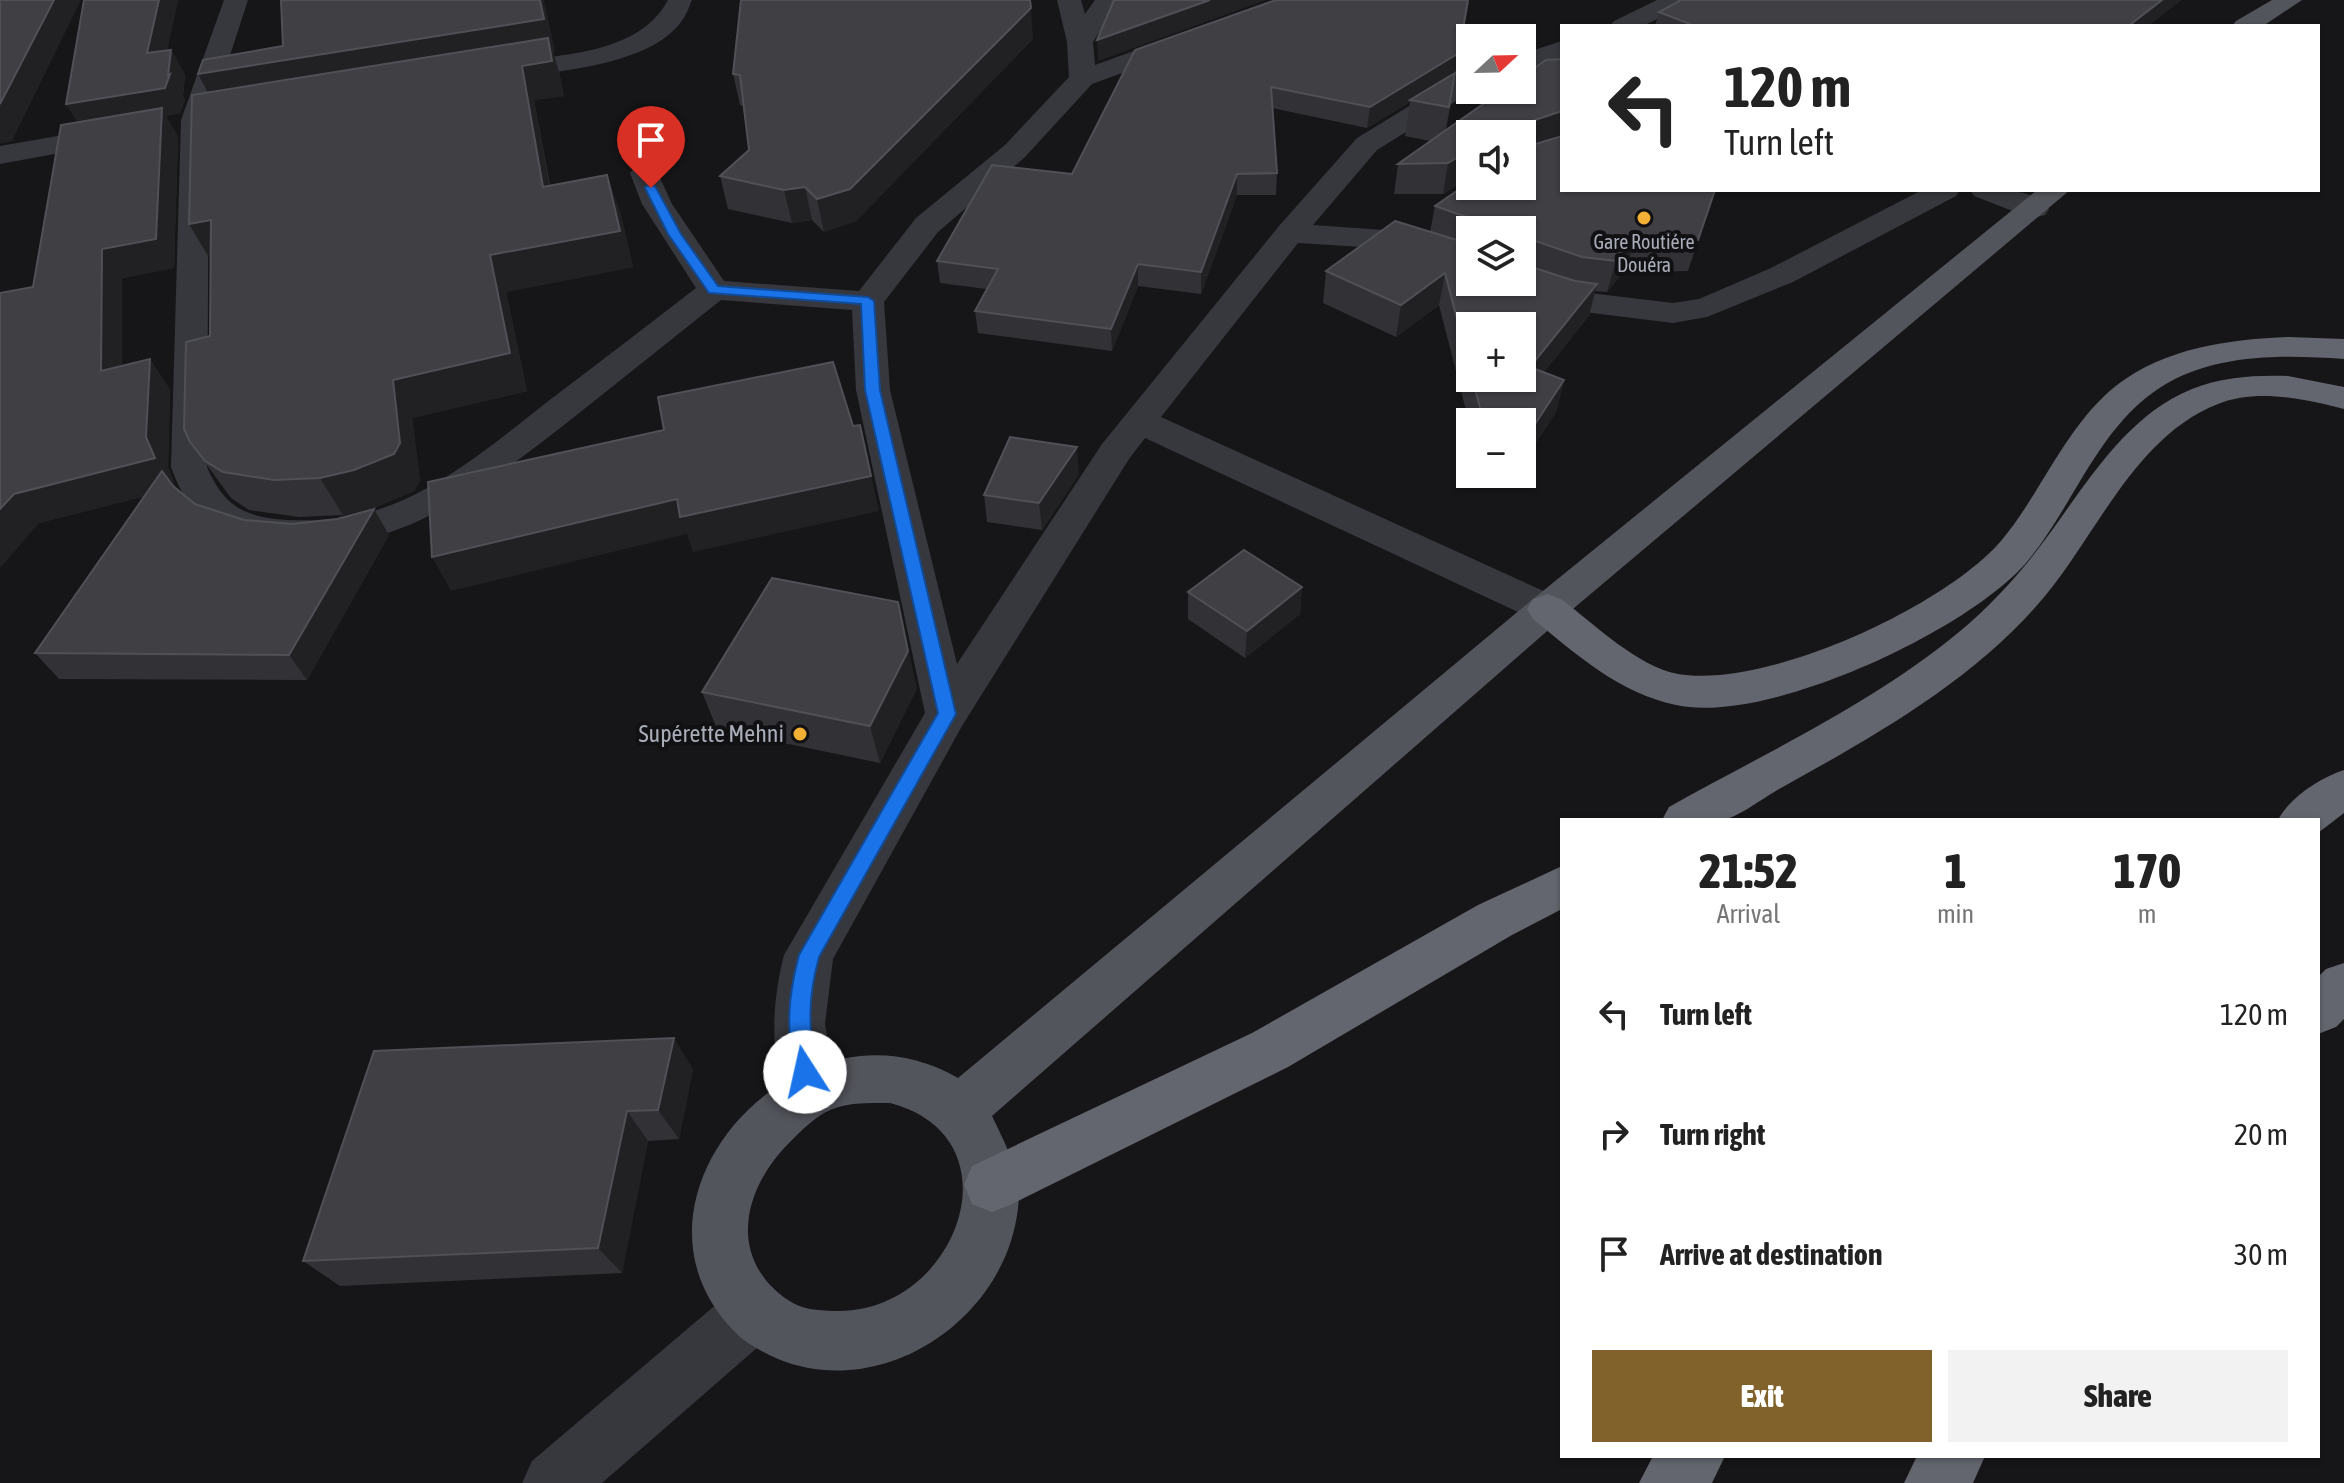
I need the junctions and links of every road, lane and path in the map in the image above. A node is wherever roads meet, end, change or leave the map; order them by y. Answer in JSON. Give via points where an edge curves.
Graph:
{"nodes":[{"id":1,"x":236,"y":0,"type":"edge"},
{"id":2,"x":680,"y":0,"type":"edge"},
{"id":3,"x":1069,"y":0,"type":"edge"},
{"id":4,"x":1107,"y":0,"type":"edge"},
{"id":5,"x":1299,"y":0,"type":"edge"},
{"id":6,"x":1677,"y":0,"type":"edge"},
{"id":7,"x":2251,"y":0,"type":"edge"},
{"id":8,"x":2290,"y":0,"type":"edge"},
{"id":9,"x":1627,"y":24,"type":"edge"},
{"id":10,"x":2231,"y":24,"type":"edge"},
{"id":11,"x":2248,"y":24,"type":"edge"},
{"id":12,"x":1080,"y":42,"type":"junction"},
{"id":13,"x":1560,"y":50,"type":"edge"},
{"id":14,"x":1536,"y":58,"type":"edge"},
{"id":15,"x":474,"y":75,"type":"edge"},
{"id":16,"x":1083,"y":78,"type":"junction"},
{"id":17,"x":1456,"y":90,"type":"edge"},
{"id":18,"x":134,"y":131,"type":"edge"},
{"id":19,"x":0,"y":155,"type":"edge"},
{"id":20,"x":645,"y":173,"type":"dead end"},
{"id":21,"x":1936,"y":192,"type":"edge"},
{"id":22,"x":1997,"y":192,"type":"edge"},
{"id":23,"x":2045,"y":200,"type":"edge"},
{"id":24,"x":1425,"y":222,"type":"dead end"},
{"id":25,"x":1290,"y":233,"type":"junction"},
{"id":26,"x":1399,"y":240,"type":"junction"},
{"id":27,"x":1456,"y":260,"type":"edge"},
{"id":28,"x":1536,"y":288,"type":"edge"},
{"id":29,"x":714,"y":290,"type":"junction"},
{"id":30,"x":868,"y":301,"type":"junction"},
{"id":31,"x":2344,"y":349,"type":"edge"},
{"id":32,"x":2344,"y":398,"type":"edge"},
{"id":33,"x":1139,"y":421,"type":"junction"},
{"id":34,"x":1958,"y":596,"type":"junction"},
{"id":35,"x":1547,"y":609,"type":"junction"},
{"id":36,"x":1910,"y":692,"type":"junction"},
{"id":37,"x":947,"y":714,"type":"junction"},
{"id":38,"x":2344,"y":788,"type":"edge"},
{"id":39,"x":1689,"y":818,"type":"edge"},
{"id":40,"x":2304,"y":818,"type":"edge"},
{"id":41,"x":1560,"y":887,"type":"edge"},
{"id":42,"x":2344,"y":985,"type":"edge"},
{"id":43,"x":2320,"y":1009,"type":"edge"},
{"id":44,"x":810,"y":1093,"type":"junction"},
{"id":45,"x":959,"y":1111,"type":"junction"},
{"id":46,"x":992,"y":1185,"type":"junction"},
{"id":47,"x":753,"y":1312,"type":"junction"},
{"id":48,"x":1692,"y":1458,"type":"edge"},
{"id":49,"x":1953,"y":1458,"type":"edge"},
{"id":50,"x":554,"y":1483,"type":"edge"},
{"id":51,"x":1671,"y":1483,"type":"edge"},
{"id":52,"x":1936,"y":1483,"type":"edge"}],
"edges":[{"from":1,"to":29,"type":"street","via":[[195,121],[189,467],[199,494],[222,517],[298,536],[343,533],[428,505],[487,467]]},
{"from":2,"to":15,"type":"street","via":[[677,14],[661,31],[633,44],[598,55]]},
{"from":3,"to":12,"type":"street"},
{"from":4,"to":12,"type":"street"},
{"from":5,"to":16,"type":"street"},
{"from":6,"to":9,"type":"street"},
{"from":7,"to":10,"type":"main road"},
{"from":8,"to":11,"type":"main road"},
{"from":12,"to":16,"type":"street"},
{"from":13,"to":14,"type":"street"},
{"from":16,"to":30,"type":"street","via":[[1015,151],[927,225]]},
{"from":17,"to":25,"type":"street","via":[[1367,144]]},
{"from":18,"to":19,"type":"street"},
{"from":20,"to":29,"type":"street","via":[[663,214]]},
{"from":21,"to":28,"type":"street","via":[[1894,202],[1768,282],[1707,307],[1673,313],[1568,300]]},
{"from":22,"to":23,"type":"street"},
{"from":23,"to":35,"type":"main road"},
{"from":24,"to":26,"type":"street"},
{"from":25,"to":26,"type":"street"},
{"from":25,"to":33,"type":"street"},
{"from":26,"to":27,"type":"street"},
{"from":29,"to":30,"type":"street"},
{"from":30,"to":37,"type":"street","via":[[873,390]]},
{"from":31,"to":34,"type":"highway","via":[[2261,348],[2207,356],[2155,376],[2108,414],[2050,504],[2001,565]]},
{"from":32,"to":36,"type":"highway","via":[[2239,386],[2192,401],[2146,435],[2120,463],[2008,611]]},
{"from":33,"to":35,"type":"street"},
{"from":33,"to":37,"type":"street"},
{"from":34,"to":35,"type":"highway","via":[[1900,632],[1799,674],[1753,689],[1705,694],[1647,681]]},
{"from":34,"to":36,"type":"highway"},
{"from":35,"to":45,"type":"main road"},
{"from":36,"to":39,"type":"highway"},
{"from":37,"to":44,"type":"street","via":[[809,955],[797,1023]]},
{"from":38,"to":40,"type":"highway"},
{"from":41,"to":46,"type":"highway","via":[[1270,1050]]},
{"from":42,"to":43,"type":"highway"},
{"from":44,"to":45,"type":"main road","via":[[849,1080],[890,1078],[928,1088]]},
{"from":44,"to":47,"type":"main road","via":[[772,1118],[745,1151],[726,1192],[720,1235],[728,1276]]},
{"from":45,"to":46,"type":"main road","via":[[982,1144]]},
{"from":46,"to":47,"type":"main road","via":[[986,1231],[965,1275],[931,1312],[886,1337],[837,1345],[791,1336]]},
{"from":47,"to":50,"type":"street"},
{"from":48,"to":51,"type":"highway"},
{"from":49,"to":52,"type":"highway"}]}
